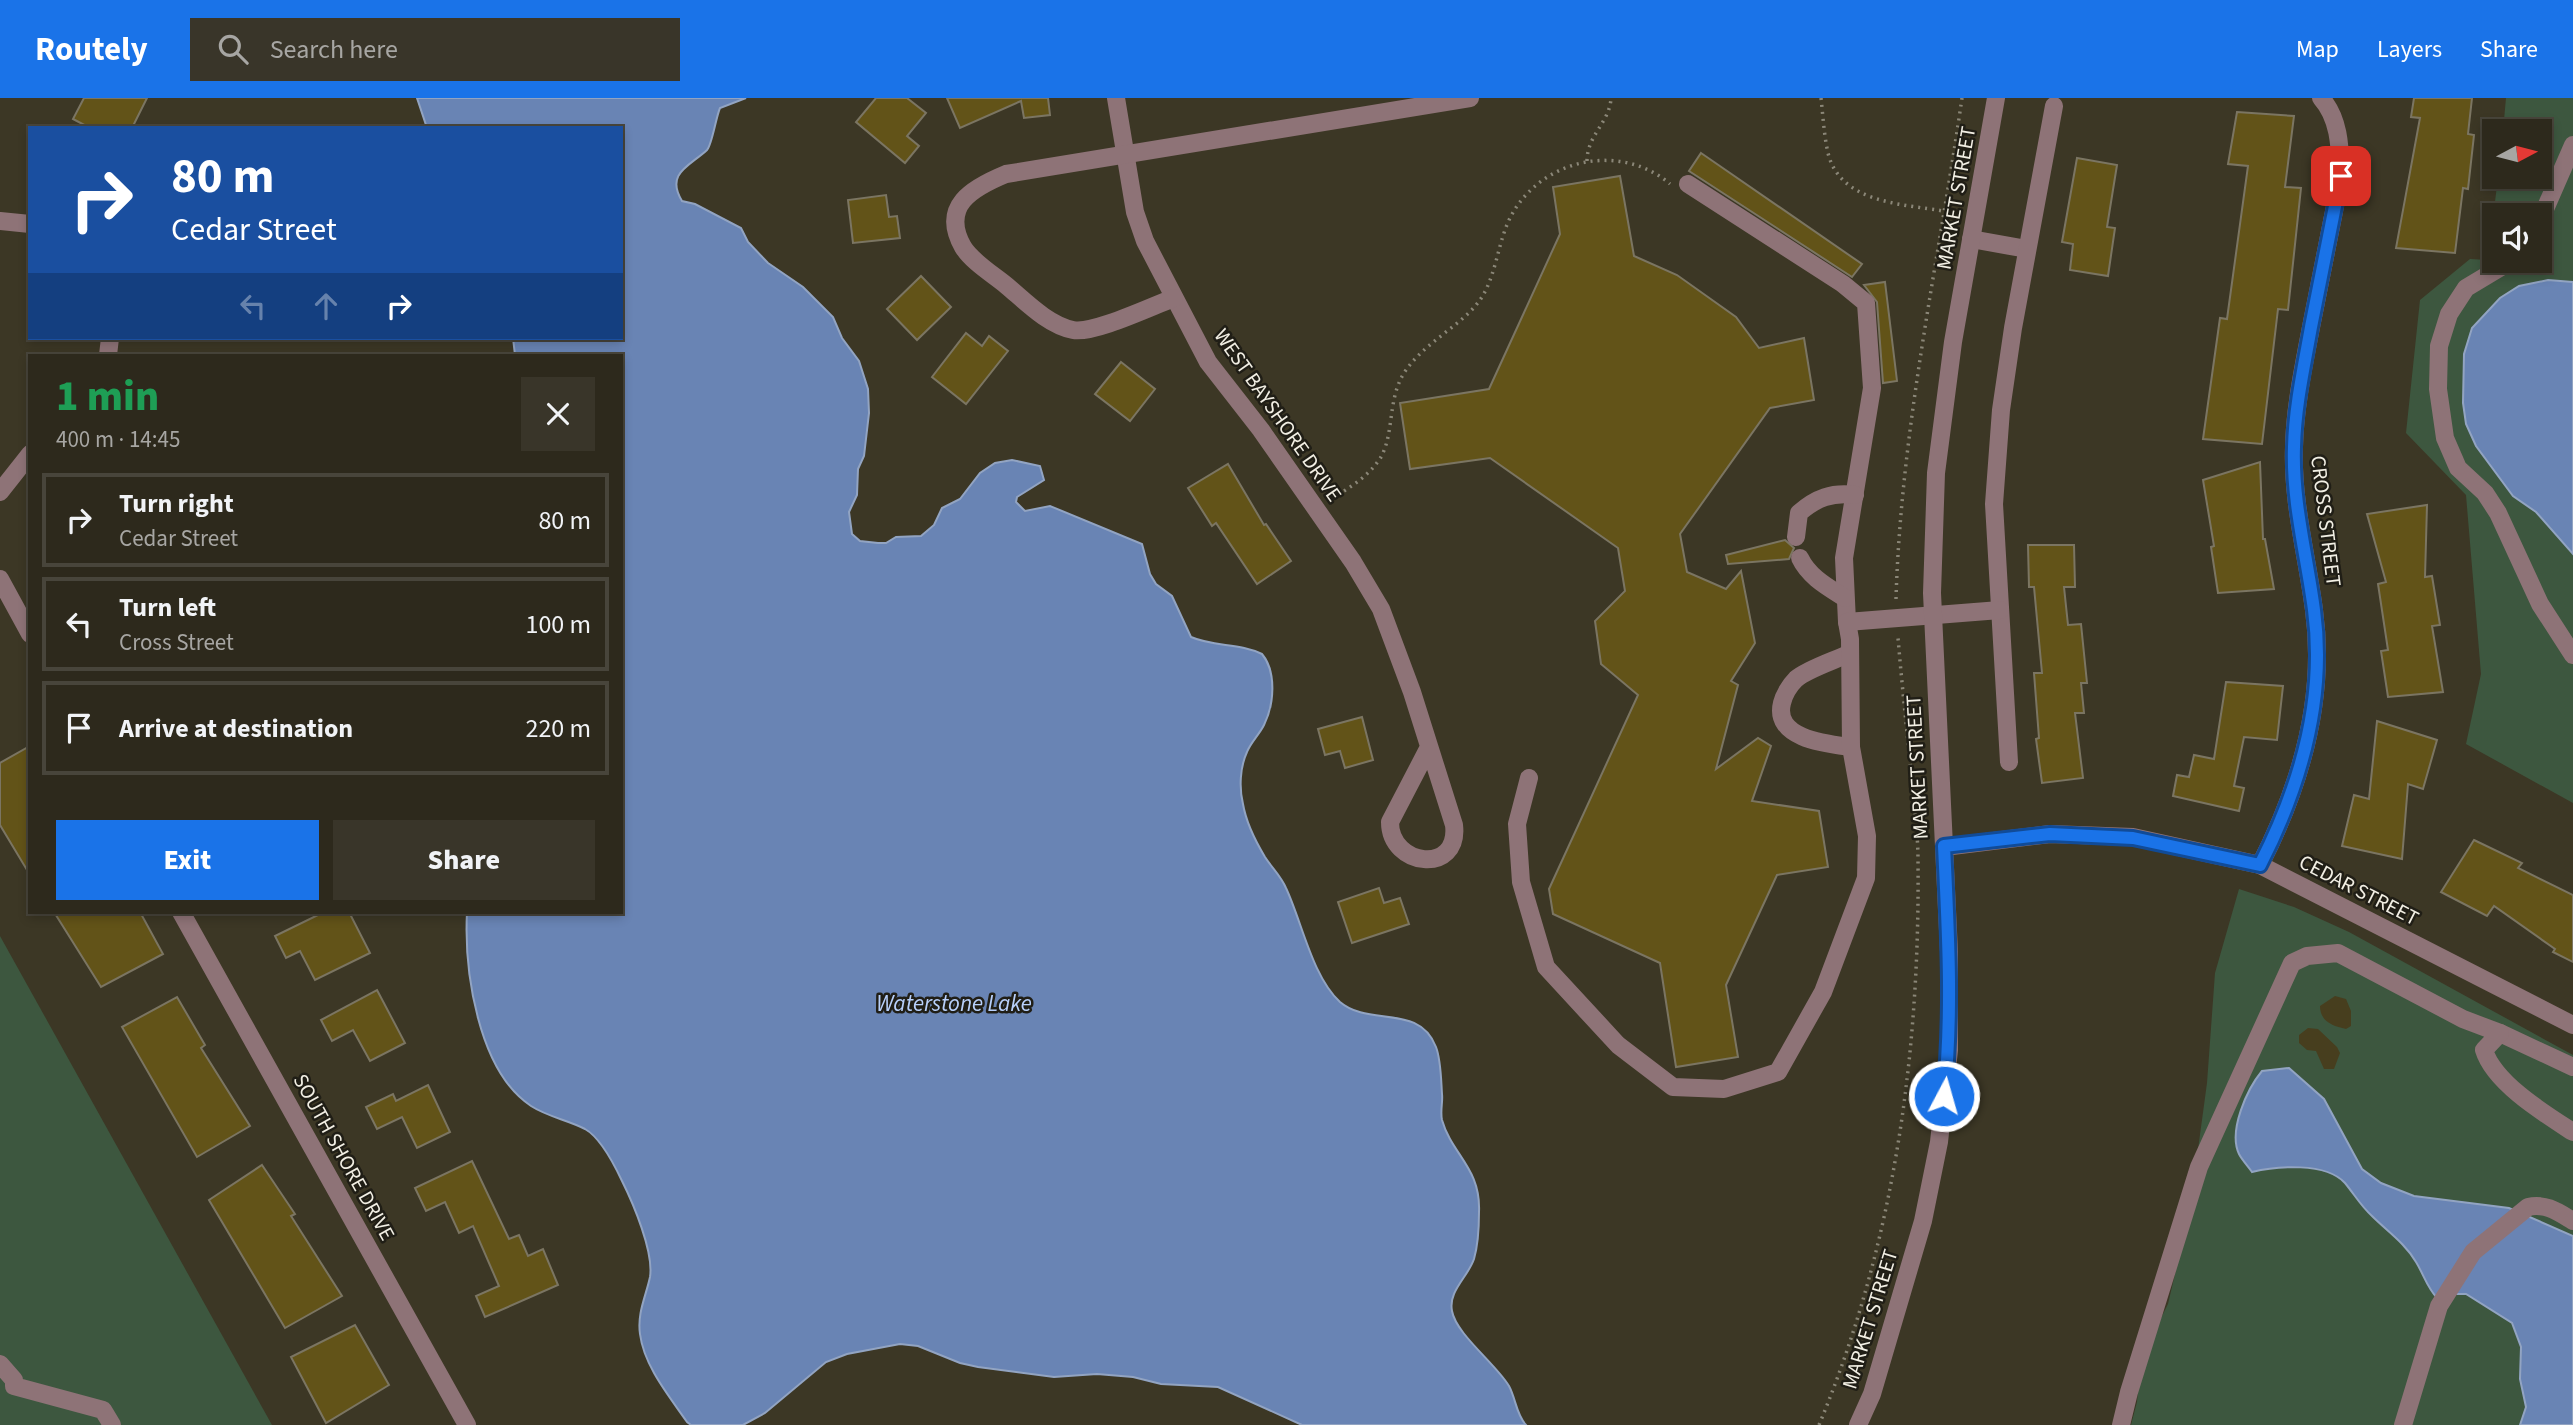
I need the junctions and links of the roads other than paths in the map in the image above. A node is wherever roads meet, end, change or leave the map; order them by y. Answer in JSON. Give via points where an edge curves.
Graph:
{"nodes":[{"id":1,"x":1116,"y":98,"type":"edge"},
{"id":2,"x":1470,"y":98,"type":"edge"},
{"id":3,"x":1996,"y":98,"type":"edge"},
{"id":4,"x":2329,"y":101,"type":"edge"},
{"id":5,"x":2054,"y":106,"type":"dead end"},
{"id":6,"x":2573,"y":145,"type":"edge"},
{"id":7,"x":1124,"y":153,"type":"junction"},
{"id":8,"x":1688,"y":184,"type":"road end"},
{"id":9,"x":2548,"y":203,"type":"edge"},
{"id":10,"x":0,"y":221,"type":"edge"},
{"id":11,"x":28,"y":224,"type":"edge"},
{"id":12,"x":1971,"y":239,"type":"junction"},
{"id":13,"x":2027,"y":249,"type":"junction"},
{"id":14,"x":2491,"y":273,"type":"edge"},
{"id":15,"x":1174,"y":298,"type":"junction"},
{"id":16,"x":28,"y":457,"type":"edge"},
{"id":17,"x":0,"y":492,"type":"edge"},
{"id":18,"x":1855,"y":495,"type":"junction"},
{"id":19,"x":1796,"y":537,"type":"dead end"},
{"id":20,"x":1800,"y":558,"type":"dead end"},
{"id":21,"x":0,"y":579,"type":"edge"},
{"id":22,"x":1845,"y":598,"type":"junction"},
{"id":23,"x":2000,"y":610,"type":"junction"},
{"id":24,"x":1933,"y":615,"type":"junction"},
{"id":25,"x":1847,"y":622,"type":"junction"},
{"id":26,"x":28,"y":630,"type":"edge"},
{"id":27,"x":1850,"y":653,"type":"junction"},
{"id":28,"x":2573,"y":655,"type":"edge"},
{"id":29,"x":1851,"y":747,"type":"junction"},
{"id":30,"x":1428,"y":749,"type":"junction"},
{"id":31,"x":2009,"y":762,"type":"dead end"},
{"id":32,"x":1529,"y":778,"type":"dead end"},
{"id":33,"x":1944,"y":846,"type":"junction"},
{"id":34,"x":2260,"y":865,"type":"junction"},
{"id":35,"x":182,"y":914,"type":"edge"},
{"id":36,"x":2573,"y":1025,"type":"edge"},
{"id":37,"x":2500,"y":1033,"type":"junction"},
{"id":38,"x":2573,"y":1067,"type":"edge"},
{"id":39,"x":2573,"y":1132,"type":"edge"},
{"id":40,"x":2573,"y":1220,"type":"edge"},
{"id":41,"x":0,"y":1364,"type":"edge"},
{"id":42,"x":112,"y":1425,"type":"edge"},
{"id":43,"x":467,"y":1425,"type":"edge"},
{"id":44,"x":1858,"y":1425,"type":"edge"},
{"id":45,"x":2121,"y":1425,"type":"edge"},
{"id":46,"x":2403,"y":1425,"type":"edge"}],
"edges":[{"from":1,"to":7,"type":"street","name":"WEST BAYSHORE DRIVE"},
{"from":2,"to":7,"type":"street"},
{"from":3,"to":12,"type":"street","name":"MARKET STREET"},
{"from":4,"to":34,"type":"street","name":"CROSS STREET","via":[[2340,140],[2341,176],[2297,404],[2294,449],[2294,486],[2319,662],[2301,764],[2279,830]]},
{"from":5,"to":13,"type":"street"},
{"from":6,"to":9,"type":"street"},
{"from":7,"to":15,"type":"street","name":"WEST BAYSHORE DRIVE","via":[[1145,241]]},
{"from":7,"to":15,"type":"street","via":[[1006,174],[978,186],[959,204],[955,224],[964,248],[1058,325],[1076,331],[1112,323]]},
{"from":8,"to":18,"type":"street","via":[[1866,303],[1872,388]]},
{"from":10,"to":11,"type":"street"},
{"from":12,"to":13,"type":"street"},
{"from":12,"to":24,"type":"street","name":"MARKET STREET","via":[[1936,473]]},
{"from":13,"to":23,"type":"street","via":[[2001,410],[1994,504]]},
{"from":14,"to":28,"type":"street","via":[[2466,288],[2449,314],[2439,346],[2438,389],[2445,438],[2458,468],[2485,493],[2498,513],[2540,604]]},
{"from":15,"to":30,"type":"street","name":"WEST BAYSHORE DRIVE","via":[[1208,362],[1261,430],[1381,609]]},
{"from":16,"to":17,"type":"street"},
{"from":18,"to":19,"type":"street","via":[[1838,493],[1812,501],[1798,513]]},
{"from":18,"to":22,"type":"street","via":[[1843,558]]},
{"from":20,"to":22,"type":"street","via":[[1815,578]]},
{"from":21,"to":26,"type":"street"},
{"from":22,"to":25,"type":"street"},
{"from":23,"to":24,"type":"street"},
{"from":23,"to":31,"type":"street"},
{"from":24,"to":25,"type":"street"},
{"from":24,"to":33,"type":"street","name":"MARKET STREET"},
{"from":25,"to":27,"type":"street"},
{"from":27,"to":29,"type":"street"},
{"from":27,"to":29,"type":"street","via":[[1797,678],[1781,708],[1789,728],[1799,735],[1822,744]]},
{"from":29,"to":32,"type":"street","via":[[1867,836],[1866,878],[1823,992],[1778,1072],[1724,1089],[1673,1087],[1618,1045],[1546,967],[1521,882],[1517,824]]},
{"from":30,"to":30,"type":"street","name":"WEST BAYSHORE DRIVE","via":[[1455,837],[1439,857],[1419,859],[1397,844],[1390,822]]},
{"from":33,"to":34,"type":"street","name":"CEDAR STREET","via":[[2050,834],[2133,838]]},
{"from":33,"to":44,"type":"street","name":"MARKET STREET","via":[[1948,1050],[1939,1142],[1923,1221],[1872,1394]]},
{"from":34,"to":36,"type":"street","name":"CEDAR STREET"},
{"from":35,"to":43,"type":"street","name":"SOUTH SHORE DRIVE"},
{"from":37,"to":38,"type":"street"},
{"from":37,"to":39,"type":"street","via":[[2484,1050],[2487,1060],[2531,1104]]},
{"from":37,"to":45,"type":"street","via":[[2463,1019],[2338,953],[2307,956],[2292,963],[2199,1167]]},
{"from":40,"to":46,"type":"street","via":[[2550,1207],[2528,1207],[2473,1252],[2439,1306]]},
{"from":41,"to":42,"type":"street","via":[[14,1386],[103,1410]]}]}
